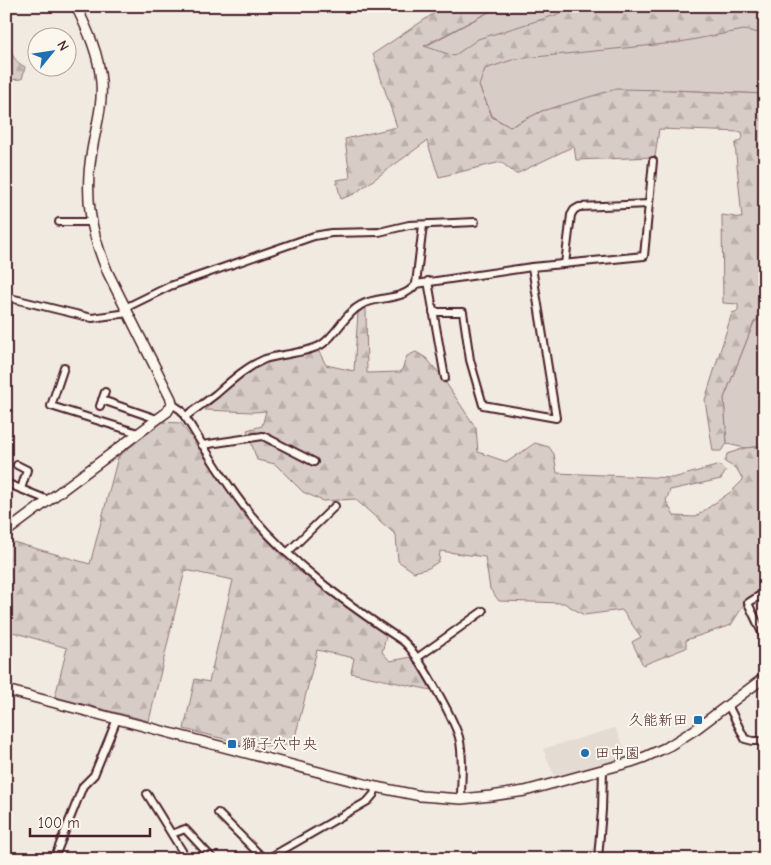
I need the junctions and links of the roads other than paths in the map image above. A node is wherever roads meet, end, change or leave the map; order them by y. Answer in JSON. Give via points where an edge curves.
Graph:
{"nodes":[{"id":1,"x":76,"y":6,"type":"edge"},
{"id":2,"x":653,"y":161,"type":"dead end"},
{"id":3,"x":649,"y":204,"type":"junction"},
{"id":4,"x":59,"y":222,"type":"dead end"},
{"id":5,"x":90,"y":222,"type":"junction"},
{"id":6,"x":475,"y":222,"type":"dead end"},
{"id":7,"x":423,"y":225,"type":"junction"},
{"id":8,"x":565,"y":264,"type":"junction"},
{"id":9,"x":532,"y":267,"type":"junction"},
{"id":10,"x":428,"y":281,"type":"junction"},
{"id":11,"x":416,"y":284,"type":"junction"},
{"id":12,"x":6,"y":297,"type":"edge"},
{"id":13,"x":126,"y":310,"type":"junction"},
{"id":14,"x":433,"y":312,"type":"junction"},
{"id":15,"x":64,"y":367,"type":"dead end"},
{"id":16,"x":445,"y":378,"type":"dead end"},
{"id":17,"x":104,"y":392,"type":"dead end"},
{"id":18,"x":172,"y":404,"type":"junction"},
{"id":19,"x":185,"y":417,"type":"junction"},
{"id":20,"x":157,"y":419,"type":"junction"},
{"id":21,"x":138,"y":433,"type":"junction"},
{"id":22,"x":202,"y":445,"type":"junction"},
{"id":23,"x":314,"y":462,"type":"dead end"},
{"id":24,"x":17,"y":465,"type":"dead end"},
{"id":25,"x":6,"y":483,"type":"edge"},
{"id":26,"x":21,"y":488,"type":"junction"},
{"id":27,"x":48,"y":500,"type":"junction"},
{"id":28,"x":335,"y":506,"type":"dead end"},
{"id":29,"x":6,"y":532,"type":"edge"},
{"id":30,"x":286,"y":553,"type":"junction"},
{"id":31,"x":765,"y":592,"type":"edge"},
{"id":32,"x":482,"y":612,"type":"dead end"},
{"id":33,"x":764,"y":635,"type":"edge"},
{"id":34,"x":417,"y":658,"type":"junction"},
{"id":35,"x":765,"y":677,"type":"edge"},
{"id":36,"x":6,"y":690,"type":"edge"},
{"id":37,"x":728,"y":705,"type":"junction"},
{"id":38,"x":117,"y":719,"type":"junction"},
{"id":39,"x":765,"y":741,"type":"edge"},
{"id":40,"x":603,"y":769,"type":"junction"},
{"id":41,"x":376,"y":787,"type":"junction"},
{"id":42,"x":147,"y":794,"type":"dead end"},
{"id":43,"x":460,"y":799,"type":"junction"},
{"id":44,"x":218,"y":813,"type":"dead end"},
{"id":45,"x":172,"y":834,"type":"junction"},
{"id":46,"x":267,"y":858,"type":"edge"},
{"id":47,"x":54,"y":859,"type":"edge"},
{"id":48,"x":187,"y":859,"type":"edge"},
{"id":49,"x":214,"y":859,"type":"edge"},
{"id":50,"x":598,"y":859,"type":"edge"}],
"edges":[{"from":1,"to":5,"type":"street","via":[[96,50],[101,84],[88,182]]},
{"from":2,"to":3,"type":"street"},
{"from":3,"to":8,"type":"street","via":[[579,207],[574,210]]},
{"from":3,"to":8,"type":"street","via":[[644,256]]},
{"from":4,"to":5,"type":"street"},
{"from":5,"to":13,"type":"street","via":[[101,256]]},
{"from":6,"to":7,"type":"street"},
{"from":7,"to":11,"type":"street"},
{"from":7,"to":13,"type":"street","via":[[379,232],[314,236],[170,286]]},
{"from":8,"to":9,"type":"street"},
{"from":9,"to":10,"type":"street"},
{"from":9,"to":14,"type":"street","via":[[556,418],[483,405],[470,360],[463,312]]},
{"from":10,"to":11,"type":"street"},
{"from":10,"to":14,"type":"street"},
{"from":11,"to":19,"type":"street","via":[[405,294],[354,309],[319,346],[265,360],[238,374]]},
{"from":12,"to":13,"type":"street","via":[[92,318]]},
{"from":13,"to":18,"type":"street"},
{"from":14,"to":16,"type":"street"},
{"from":15,"to":21,"type":"street","via":[[51,406]]},
{"from":17,"to":20,"type":"street","via":[[101,403]]},
{"from":18,"to":19,"type":"street"},
{"from":18,"to":20,"type":"street","via":[[168,412]]},
{"from":19,"to":22,"type":"street"},
{"from":20,"to":21,"type":"street"},
{"from":21,"to":27,"type":"street"},
{"from":22,"to":23,"type":"street","via":[[263,436]]},
{"from":22,"to":30,"type":"street","via":[[251,515]]},
{"from":24,"to":26,"type":"street","via":[[27,470]]},
{"from":25,"to":26,"type":"street"},
{"from":26,"to":27,"type":"street"},
{"from":27,"to":29,"type":"street"},
{"from":28,"to":30,"type":"street"},
{"from":30,"to":34,"type":"street","via":[[408,645]]},
{"from":31,"to":33,"type":"street","via":[[748,603]]},
{"from":32,"to":34,"type":"street"},
{"from":34,"to":43,"type":"street","via":[[459,738],[462,763]]},
{"from":35,"to":37,"type":"street"},
{"from":36,"to":38,"type":"street"},
{"from":37,"to":39,"type":"street","via":[[745,739]]},
{"from":37,"to":40,"type":"street","via":[[669,746]]},
{"from":38,"to":41,"type":"street"},
{"from":38,"to":47,"type":"street","via":[[94,775],[84,786]]},
{"from":40,"to":43,"type":"street","via":[[525,790]]},
{"from":40,"to":50,"type":"street"},
{"from":41,"to":43,"type":"street","via":[[421,796]]},
{"from":41,"to":46,"type":"street","via":[[368,801]]},
{"from":42,"to":45,"type":"street"},
{"from":44,"to":46,"type":"street"},
{"from":45,"to":48,"type":"street"},
{"from":45,"to":49,"type":"street","via":[[185,829]]}]}
